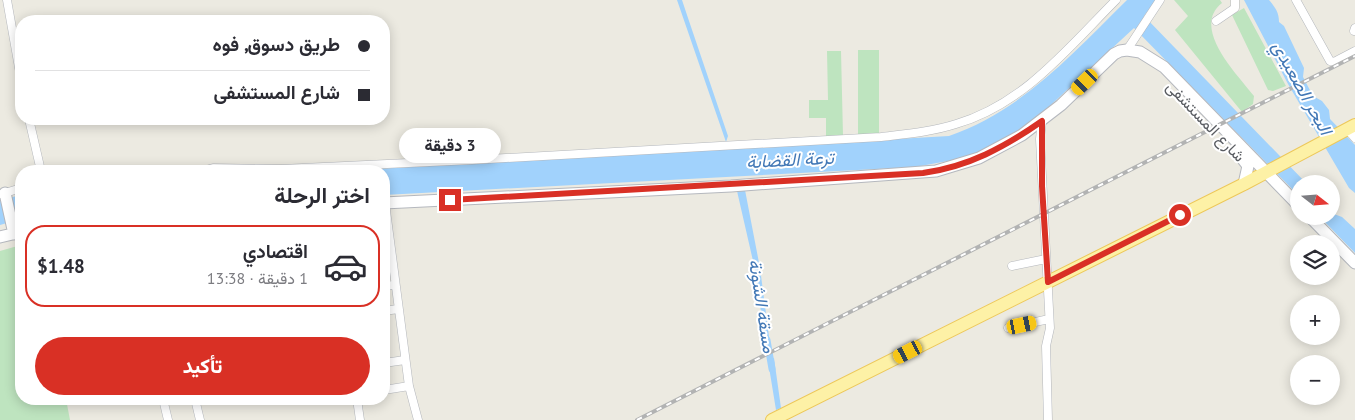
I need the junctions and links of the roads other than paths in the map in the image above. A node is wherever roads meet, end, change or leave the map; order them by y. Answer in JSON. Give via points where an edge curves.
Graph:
{"nodes":[{"id":1,"x":7,"y":0,"type":"edge"},
{"id":2,"x":1116,"y":0,"type":"edge"},
{"id":3,"x":1160,"y":0,"type":"edge"},
{"id":4,"x":1235,"y":0,"type":"edge"},
{"id":5,"x":1300,"y":2,"type":"edge"},
{"id":6,"x":1216,"y":21,"type":"dead end"},
{"id":7,"x":15,"y":45,"type":"edge"},
{"id":8,"x":1127,"y":50,"type":"junction"},
{"id":9,"x":1355,"y":51,"type":"edge"},
{"id":10,"x":1042,"y":121,"type":"junction"},
{"id":11,"x":30,"y":125,"type":"edge"},
{"id":12,"x":1350,"y":131,"type":"edge"},
{"id":13,"x":1240,"y":150,"type":"junction"},
{"id":14,"x":40,"y":165,"type":"edge"},
{"id":15,"x":366,"y":165,"type":"edge"},
{"id":16,"x":1266,"y":172,"type":"junction"},
{"id":17,"x":1244,"y":184,"type":"junction"},
{"id":18,"x":4,"y":195,"type":"edge"},
{"id":19,"x":1290,"y":197,"type":"edge"},
{"id":20,"x":390,"y":203,"type":"edge"},
{"id":21,"x":1318,"y":225,"type":"edge"},
{"id":22,"x":15,"y":228,"type":"edge"},
{"id":23,"x":15,"y":231,"type":"edge"},
{"id":24,"x":0,"y":238,"type":"edge"},
{"id":25,"x":390,"y":252,"type":"edge"},
{"id":26,"x":1046,"y":259,"type":"junction"},
{"id":27,"x":1355,"y":263,"type":"edge"},
{"id":28,"x":1012,"y":266,"type":"dead end"},
{"id":29,"x":1048,"y":282,"type":"junction"},
{"id":30,"x":390,"y":285,"type":"edge"},
{"id":31,"x":394,"y":285,"type":"junction"},
{"id":32,"x":398,"y":309,"type":"junction"},
{"id":33,"x":390,"y":310,"type":"edge"},
{"id":34,"x":1049,"y":319,"type":"junction"},
{"id":35,"x":1008,"y":328,"type":"dead end"},
{"id":36,"x":405,"y":360,"type":"junction"},
{"id":37,"x":390,"y":362,"type":"edge"},
{"id":38,"x":409,"y":386,"type":"junction"},
{"id":39,"x":390,"y":389,"type":"edge"},
{"id":40,"x":164,"y":405,"type":"edge"},
{"id":41,"x":196,"y":405,"type":"edge"},
{"id":42,"x":358,"y":405,"type":"edge"},
{"id":43,"x":786,"y":417,"type":"edge"},
{"id":44,"x":168,"y":420,"type":"edge"},
{"id":45,"x":200,"y":420,"type":"edge"},
{"id":46,"x":360,"y":420,"type":"edge"},
{"id":47,"x":418,"y":420,"type":"edge"},
{"id":48,"x":772,"y":420,"type":"edge"},
{"id":49,"x":1048,"y":420,"type":"edge"}],
"edges":[{"from":1,"to":7,"type":"street"},
{"from":2,"to":15,"type":"street","via":[[1023,91],[974,118],[921,132]]},
{"from":3,"to":8,"type":"street"},
{"from":4,"to":6,"type":"street","via":[[1235,8]]},
{"from":5,"to":9,"type":"street","via":[[1330,61]]},
{"from":8,"to":10,"type":"main road","via":[[1114,54]]},
{"from":8,"to":13,"type":"main road","name":"شارع المستشفى","via":[[1140,52],[1152,61],[1159,72]]},
{"from":10,"to":20,"type":"main road","via":[[1001,148],[979,158],[923,173]]},
{"from":10,"to":26,"type":"street","via":[[1040,139]]},
{"from":11,"to":14,"type":"street"},
{"from":12,"to":16,"type":"main road","via":[[1313,145]]},
{"from":13,"to":16,"type":"main road","name":"شارع المستشفى"},
{"from":13,"to":17,"type":"main road","name":"شارع المستشفى","via":[[1248,166]]},
{"from":16,"to":17,"type":"main road"},
{"from":16,"to":19,"type":"main road","name":"شارع المستشفى"},
{"from":17,"to":29,"type":"main road"},
{"from":18,"to":22,"type":"main road"},
{"from":21,"to":27,"type":"main road"},
{"from":23,"to":24,"type":"main road"},
{"from":25,"to":31,"type":"street"},
{"from":26,"to":28,"type":"street"},
{"from":26,"to":29,"type":"street"},
{"from":29,"to":34,"type":"street"},
{"from":29,"to":43,"type":"main road"},
{"from":30,"to":31,"type":"street"},
{"from":31,"to":32,"type":"street"},
{"from":32,"to":33,"type":"street"},
{"from":32,"to":36,"type":"street"},
{"from":34,"to":35,"type":"street"},
{"from":34,"to":49,"type":"street","via":[[1046,357]]},
{"from":36,"to":37,"type":"street"},
{"from":36,"to":38,"type":"street"},
{"from":38,"to":39,"type":"street"},
{"from":38,"to":47,"type":"street"},
{"from":40,"to":44,"type":"street"},
{"from":41,"to":45,"type":"street"},
{"from":42,"to":46,"type":"street"},
{"from":43,"to":48,"type":"main road"}]}
